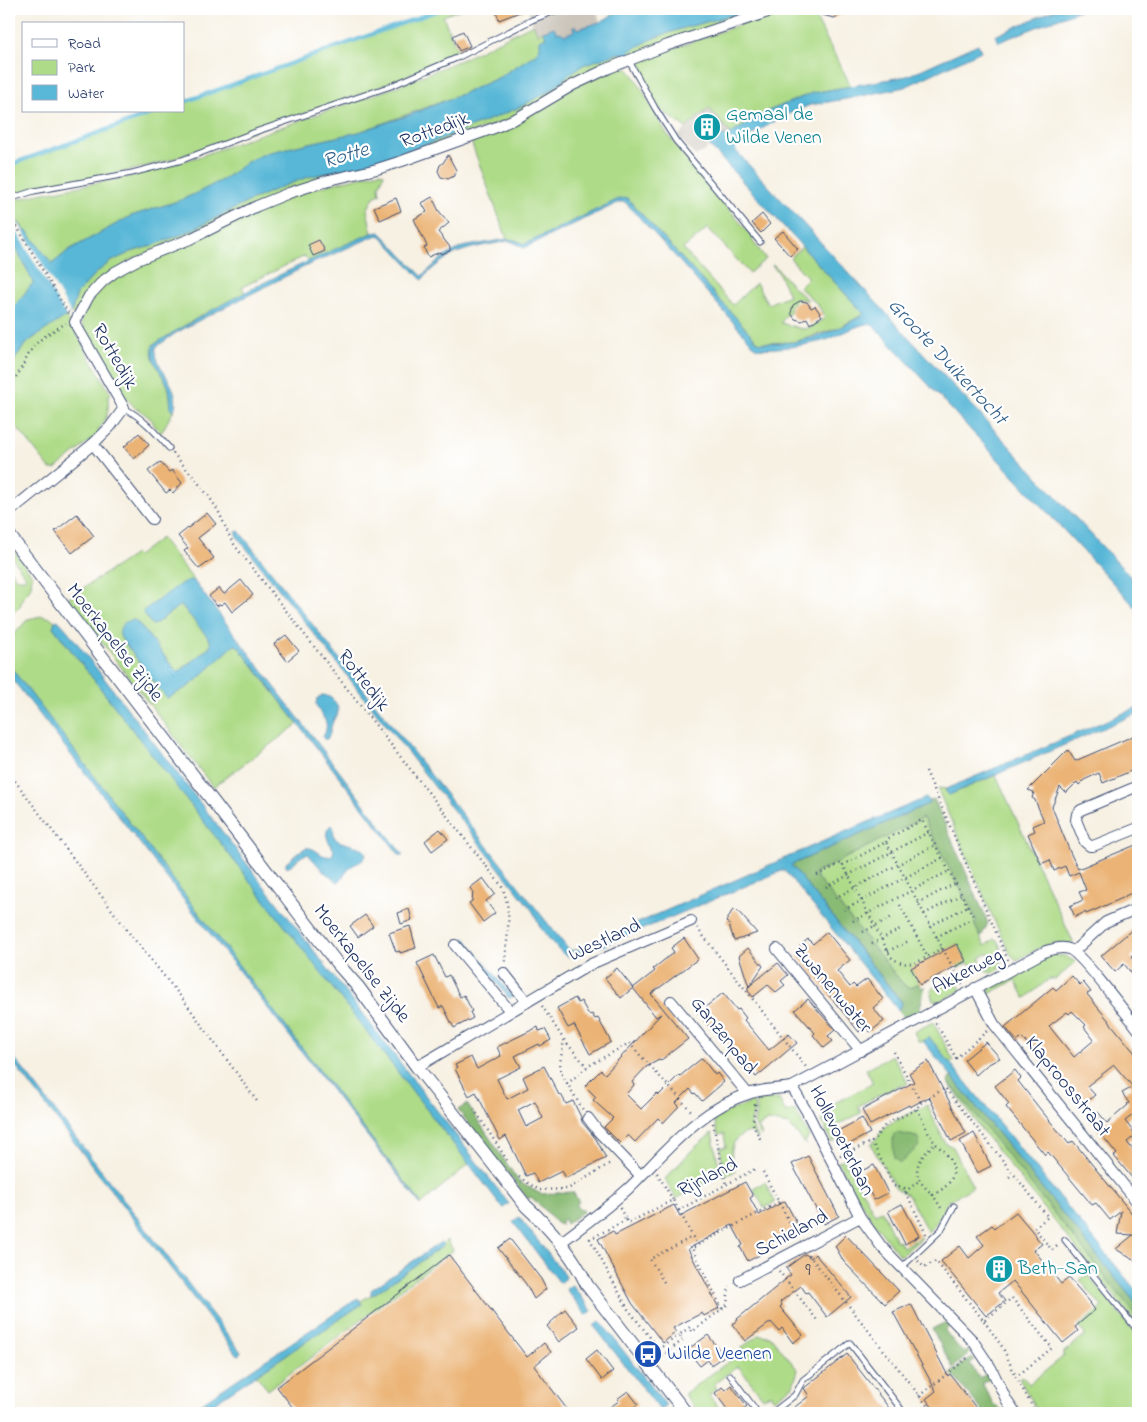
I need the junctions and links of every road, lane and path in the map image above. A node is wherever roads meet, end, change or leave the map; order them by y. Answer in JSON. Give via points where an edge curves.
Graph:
{"nodes":[{"id":1,"x":560,"y":9,"type":"edge"},
{"id":2,"x":776,"y":9,"type":"edge"},
{"id":3,"x":629,"y":61,"type":"junction"},
{"id":4,"x":9,"y":199,"type":"edge"},
{"id":5,"x":9,"y":220,"type":"edge"},
{"id":6,"x":760,"y":242,"type":"dead end"},
{"id":7,"x":72,"y":318,"type":"junction"},
{"id":8,"x":9,"y":384,"type":"edge"},
{"id":9,"x":124,"y":408,"type":"junction"},
{"id":10,"x":93,"y":444,"type":"junction"},
{"id":11,"x":169,"y":448,"type":"joint"},
{"id":12,"x":9,"y":512,"type":"edge"},
{"id":13,"x":152,"y":520,"type":"dead end"},
{"id":14,"x":9,"y":535,"type":"edge"},
{"id":15,"x":926,"y":771,"type":"dead end"},
{"id":16,"x":9,"y":773,"type":"edge"},
{"id":17,"x":1138,"y":786,"type":"edge"},
{"id":18,"x":1138,"y":828,"type":"edge"},
{"id":19,"x":928,"y":832,"type":"junction"},
{"id":20,"x":886,"y":842,"type":"junction"},
{"id":21,"x":935,"y":845,"type":"junction"},
{"id":22,"x":892,"y":852,"type":"junction"},
{"id":23,"x":942,"y":858,"type":"junction"},
{"id":24,"x":844,"y":865,"type":"junction"},
{"id":25,"x":898,"y":865,"type":"junction"},
{"id":26,"x":949,"y":871,"type":"junction"},
{"id":27,"x":817,"y":875,"type":"dead end"},
{"id":28,"x":849,"y":875,"type":"junction"},
{"id":29,"x":905,"y":878,"type":"junction"},
{"id":30,"x":956,"y":883,"type":"junction"},
{"id":31,"x":826,"y":887,"type":"dead end"},
{"id":32,"x":855,"y":888,"type":"junction"},
{"id":33,"x":912,"y":890,"type":"junction"},
{"id":34,"x":961,"y":895,"type":"junction"},
{"id":35,"x":835,"y":898,"type":"dead end"},
{"id":36,"x":862,"y":900,"type":"junction"},
{"id":37,"x":918,"y":902,"type":"junction"},
{"id":38,"x":900,"y":905,"type":"dead end"},
{"id":39,"x":968,"y":906,"type":"junction"},
{"id":40,"x":1138,"y":908,"type":"edge"},
{"id":41,"x":844,"y":910,"type":"dead end"},
{"id":42,"x":868,"y":913,"type":"junction"},
{"id":43,"x":924,"y":914,"type":"junction"},
{"id":44,"x":894,"y":916,"type":"dead end"},
{"id":45,"x":691,"y":921,"type":"joint"},
{"id":46,"x":853,"y":921,"type":"dead end"},
{"id":47,"x":875,"y":926,"type":"junction"},
{"id":48,"x":930,"y":926,"type":"junction"},
{"id":49,"x":902,"y":928,"type":"dead end"},
{"id":50,"x":863,"y":932,"type":"dead end"},
{"id":51,"x":936,"y":937,"type":"junction"},
{"id":52,"x":881,"y":939,"type":"junction"},
{"id":53,"x":909,"y":941,"type":"dead end"},
{"id":54,"x":872,"y":944,"type":"dead end"},
{"id":55,"x":455,"y":945,"type":"dead end"},
{"id":56,"x":942,"y":948,"type":"junction"},
{"id":57,"x":777,"y":950,"type":"dead end"},
{"id":58,"x":1074,"y":951,"type":"junction"},
{"id":59,"x":888,"y":952,"type":"junction"},
{"id":60,"x":927,"y":956,"type":"junction"},
{"id":61,"x":1012,"y":968,"type":"junction"},
{"id":62,"x":504,"y":973,"type":"joint"},
{"id":63,"x":971,"y":991,"type":"junction"},
{"id":64,"x":531,"y":999,"type":"junction"},
{"id":65,"x":671,"y":1001,"type":"dead end"},
{"id":66,"x":510,"y":1011,"type":"junction"},
{"id":67,"x":930,"y":1013,"type":"junction"},
{"id":68,"x":994,"y":1024,"type":"junction"},
{"id":69,"x":1138,"y":1029,"type":"edge"},
{"id":70,"x":564,"y":1040,"type":"junction"},
{"id":71,"x":861,"y":1051,"type":"junction"},
{"id":72,"x":894,"y":1052,"type":"dead end"},
{"id":73,"x":417,"y":1067,"type":"junction"},
{"id":74,"x":587,"y":1067,"type":"junction"},
{"id":75,"x":813,"y":1076,"type":"junction"},
{"id":76,"x":567,"y":1084,"type":"junction"},
{"id":77,"x":792,"y":1086,"type":"junction"},
{"id":78,"x":751,"y":1093,"type":"junction"},
{"id":79,"x":921,"y":1103,"type":"junction"},
{"id":80,"x":259,"y":1104,"type":"dead end"},
{"id":81,"x":474,"y":1109,"type":"dead end"},
{"id":82,"x":917,"y":1109,"type":"junction"},
{"id":83,"x":711,"y":1111,"type":"junction"},
{"id":84,"x":588,"y":1118,"type":"joint"},
{"id":85,"x":699,"y":1119,"type":"junction"},
{"id":86,"x":762,"y":1142,"type":"dead end"},
{"id":87,"x":872,"y":1142,"type":"junction"},
{"id":88,"x":935,"y":1143,"type":"junction"},
{"id":89,"x":622,"y":1156,"type":"junction"},
{"id":90,"x":832,"y":1160,"type":"junction"},
{"id":91,"x":650,"y":1166,"type":"junction"},
{"id":92,"x":512,"y":1167,"type":"dead end"},
{"id":93,"x":755,"y":1169,"type":"dead end"},
{"id":94,"x":763,"y":1172,"type":"dead end"},
{"id":95,"x":1013,"y":1174,"type":"junction"},
{"id":96,"x":517,"y":1175,"type":"dead end"},
{"id":97,"x":640,"y":1175,"type":"junction"},
{"id":98,"x":1009,"y":1177,"type":"dead end"},
{"id":99,"x":920,"y":1180,"type":"junction"},
{"id":100,"x":726,"y":1185,"type":"junction"},
{"id":101,"x":905,"y":1192,"type":"junction"},
{"id":102,"x":933,"y":1195,"type":"junction"},
{"id":103,"x":673,"y":1200,"type":"junction"},
{"id":104,"x":779,"y":1202,"type":"junction"},
{"id":105,"x":1138,"y":1202,"type":"edge"},
{"id":106,"x":954,"y":1206,"type":"dead end"},
{"id":107,"x":679,"y":1210,"type":"junction"},
{"id":108,"x":860,"y":1217,"type":"junction"},
{"id":109,"x":948,"y":1218,"type":"junction"},
{"id":110,"x":692,"y":1237,"type":"junction"},
{"id":111,"x":1064,"y":1240,"type":"joint"},
{"id":112,"x":930,"y":1242,"type":"junction"},
{"id":113,"x":560,"y":1244,"type":"junction"},
{"id":114,"x":697,"y":1246,"type":"junction"},
{"id":115,"x":803,"y":1248,"type":"junction"},
{"id":116,"x":914,"y":1256,"type":"junction"},
{"id":117,"x":774,"y":1264,"type":"junction"},
{"id":118,"x":902,"y":1267,"type":"junction"},
{"id":119,"x":740,"y":1280,"type":"dead end"},
{"id":120,"x":664,"y":1282,"type":"dead end"},
{"id":121,"x":729,"y":1286,"type":"dead end"},
{"id":122,"x":722,"y":1309,"type":"junction"},
{"id":123,"x":817,"y":1320,"type":"dead end"},
{"id":124,"x":984,"y":1321,"type":"junction"},
{"id":125,"x":1138,"y":1331,"type":"edge"},
{"id":126,"x":679,"y":1335,"type":"junction"},
{"id":127,"x":979,"y":1349,"type":"junction"},
{"id":128,"x":660,"y":1358,"type":"dead end"},
{"id":129,"x":730,"y":1375,"type":"dead end"},
{"id":130,"x":1016,"y":1377,"type":"junction"},
{"id":131,"x":919,"y":1396,"type":"junction"},
{"id":132,"x":686,"y":1413,"type":"edge"},
{"id":133,"x":758,"y":1413,"type":"edge"},
{"id":134,"x":772,"y":1413,"type":"edge"},
{"id":135,"x":904,"y":1413,"type":"edge"},
{"id":136,"x":933,"y":1413,"type":"edge"},
{"id":137,"x":1015,"y":1413,"type":"edge"},
{"id":138,"x":1036,"y":1413,"type":"edge"}],
"edges":[{"from":1,"to":4,"type":"lane","via":[[391,86],[190,157],[147,170],[34,191]]},
{"from":2,"to":3,"type":"street","name":"Rottedijk"},
{"from":3,"to":6,"type":"lane","via":[[676,141]]},
{"from":3,"to":7,"type":"street","name":"Rottedijk","via":[[573,85],[494,128],[394,164],[289,193],[137,260],[103,281]]},
{"from":5,"to":7,"type":"path","via":[[16,225]]},
{"from":7,"to":8,"type":"path","via":[[35,344]]},
{"from":7,"to":9,"type":"street","name":"Rottedijk"},
{"from":9,"to":10,"type":"street","name":"Rottedijk"},
{"from":9,"to":11,"type":"lane","name":"Rottedijk","via":[[149,425]]},
{"from":10,"to":12,"type":"street","name":"Rottedijk"},
{"from":10,"to":13,"type":"street"},
{"from":11,"to":62,"type":"path","name":"Rottedijk","via":[[210,498],[236,547],[501,885],[509,911]]},
{"from":14,"to":73,"type":"street","name":"Moerkapelse Zijde"},
{"from":15,"to":61,"type":"path"},
{"from":16,"to":80,"type":"path"},
{"from":17,"to":18,"type":"street","via":[[1081,810],[1076,820],[1085,842],[1090,846]]},
{"from":19,"to":20,"type":"path","via":[[922,820]]},
{"from":19,"to":21,"type":"path"},
{"from":19,"to":22,"type":"path"},
{"from":20,"to":22,"type":"path"},
{"from":20,"to":24,"type":"path"},
{"from":21,"to":23,"type":"path"},
{"from":21,"to":25,"type":"path"},
{"from":22,"to":25,"type":"path"},
{"from":22,"to":28,"type":"path"},
{"from":23,"to":26,"type":"path"},
{"from":23,"to":29,"type":"path"},
{"from":24,"to":27,"type":"path"},
{"from":24,"to":28,"type":"path"},
{"from":25,"to":29,"type":"path"},
{"from":25,"to":32,"type":"path"},
{"from":26,"to":30,"type":"path"},
{"from":26,"to":33,"type":"path"},
{"from":28,"to":31,"type":"path"},
{"from":28,"to":32,"type":"path"},
{"from":29,"to":33,"type":"path"},
{"from":29,"to":36,"type":"path"},
{"from":30,"to":34,"type":"path"},
{"from":30,"to":37,"type":"path"},
{"from":32,"to":35,"type":"path"},
{"from":32,"to":36,"type":"path"},
{"from":33,"to":37,"type":"path"},
{"from":33,"to":42,"type":"path"},
{"from":34,"to":39,"type":"path"},
{"from":34,"to":43,"type":"path"},
{"from":36,"to":41,"type":"path"},
{"from":36,"to":42,"type":"path"},
{"from":37,"to":43,"type":"path"},
{"from":38,"to":60,"type":"path"},
{"from":39,"to":48,"type":"path"},
{"from":39,"to":51,"type":"path","via":[[974,918]]},
{"from":40,"to":58,"type":"street","via":[[1106,922]]},
{"from":42,"to":46,"type":"path"},
{"from":42,"to":47,"type":"path"},
{"from":43,"to":48,"type":"path"},
{"from":44,"to":47,"type":"path"},
{"from":45,"to":64,"type":"street","name":"Westland","via":[[591,964]]},
{"from":45,"to":75,"type":"path"},
{"from":47,"to":50,"type":"path"},
{"from":47,"to":52,"type":"path"},
{"from":48,"to":51,"type":"path"},
{"from":49,"to":52,"type":"path"},
{"from":51,"to":56,"type":"path"},
{"from":52,"to":54,"type":"path"},
{"from":52,"to":59,"type":"path"},
{"from":53,"to":59,"type":"path"},
{"from":55,"to":66,"type":"street"},
{"from":56,"to":60,"type":"path"},
{"from":56,"to":63,"type":"path"},
{"from":57,"to":71,"type":"street","name":"Zwanenwater"},
{"from":58,"to":61,"type":"street","name":"Akkerweg","via":[[1053,949]]},
{"from":58,"to":69,"type":"street"},
{"from":59,"to":60,"type":"path","via":[[896,961],[906,965]]},
{"from":61,"to":63,"type":"street","name":"Akkerweg"},
{"from":62,"to":64,"type":"street"},
{"from":63,"to":67,"type":"street","name":"Akkerweg"},
{"from":63,"to":68,"type":"street","name":"Klaproosstraat"},
{"from":64,"to":66,"type":"street","name":"Westland"},
{"from":64,"to":70,"type":"path","via":[[543,1006]]},
{"from":65,"to":78,"type":"street","name":"Ganzenpad"},
{"from":66,"to":73,"type":"street","name":"Westland"},
{"from":67,"to":68,"type":"path","via":[[956,1058]]},
{"from":67,"to":71,"type":"street","name":"Akkerweg"},
{"from":68,"to":105,"type":"street","name":"Klaproosstraat"},
{"from":70,"to":74,"type":"path"},
{"from":70,"to":76,"type":"path","via":[[560,1063]]},
{"from":71,"to":75,"type":"street","name":"Akkerweg"},
{"from":72,"to":79,"type":"path"},
{"from":73,"to":113,"type":"street","name":"Moerkapelse Zijde","via":[[526,1206]]},
{"from":74,"to":76,"type":"path"},
{"from":74,"to":85,"type":"path","via":[[629,1043]]},
{"from":75,"to":77,"type":"street","name":"Akkerweg"},
{"from":76,"to":84,"type":"path"},
{"from":77,"to":78,"type":"street","name":"Hollevoeterlaan"},
{"from":77,"to":90,"type":"street","name":"Hollevoeterlaan"},
{"from":78,"to":83,"type":"street","name":"Hollevoeterlaan"},
{"from":78,"to":86,"type":"path","via":[[756,1107],[754,1126]]},
{"from":79,"to":82,"type":"path"},
{"from":79,"to":95,"type":"path","via":[[945,1088]]},
{"from":81,"to":92,"type":"path"},
{"from":82,"to":87,"type":"path","via":[[886,1124]]},
{"from":82,"to":88,"type":"path"},
{"from":83,"to":85,"type":"street","name":"Hollevoeterlaan"},
{"from":83,"to":100,"type":"path"},
{"from":84,"to":89,"type":"street"},
{"from":85,"to":91,"type":"street","name":"Hollevoeterlaan"},
{"from":87,"to":90,"type":"path"},
{"from":87,"to":101,"type":"path","via":[[894,1186],[904,1188]]},
{"from":88,"to":99,"type":"path","via":[[917,1168]]},
{"from":88,"to":102,"type":"path","via":[[947,1154],[954,1174],[949,1184]]},
{"from":89,"to":96,"type":"path","via":[[568,1189],[539,1190]]},
{"from":89,"to":97,"type":"street"},
{"from":90,"to":108,"type":"street","name":"Hollevoeterlaan"},
{"from":91,"to":97,"type":"street","name":"Hollevoeterlaan"},
{"from":91,"to":103,"type":"path","via":[[660,1176]]},
{"from":93,"to":100,"type":"path","name":"Rijnland"},
{"from":94,"to":104,"type":"path"},
{"from":95,"to":98,"type":"path"},
{"from":95,"to":111,"type":"path","via":[[1048,1217],[1034,1228],[1052,1250]]},
{"from":97,"to":113,"type":"street","name":"Hollevoeterlaan","via":[[616,1200]]},
{"from":99,"to":101,"type":"path"},
{"from":99,"to":102,"type":"path"},
{"from":100,"to":107,"type":"path","name":"Rijnland"},
{"from":101,"to":112,"type":"path"},
{"from":102,"to":109,"type":"path"},
{"from":103,"to":107,"type":"path","name":"Rijnland"},
{"from":103,"to":126,"type":"path","name":"Rijnland","via":[[628,1224],[626,1220],[590,1239],[628,1309],[659,1349]]},
{"from":104,"to":114,"type":"path"},
{"from":104,"to":115,"type":"path"},
{"from":106,"to":109,"type":"lane"},
{"from":107,"to":110,"type":"path"},
{"from":108,"to":115,"type":"street","name":"Schieland"},
{"from":108,"to":118,"type":"street","name":"Hollevoeterlaan","via":[[881,1246]]},
{"from":109,"to":112,"type":"lane"},
{"from":110,"to":114,"type":"path"},
{"from":110,"to":120,"type":"path","via":[[650,1259]]},
{"from":111,"to":125,"type":"lane"},
{"from":112,"to":116,"type":"lane"},
{"from":113,"to":132,"type":"street","name":"Moerkapelse Zijde","via":[[578,1266],[587,1285]]},
{"from":114,"to":122,"type":"path","via":[[692,1248]]},
{"from":115,"to":117,"type":"street","name":"Schieland"},
{"from":115,"to":131,"type":"path"},
{"from":116,"to":118,"type":"lane"},
{"from":116,"to":124,"type":"path","via":[[924,1267],[936,1261]]},
{"from":117,"to":119,"type":"street","name":"Schieland"},
{"from":117,"to":123,"type":"path"},
{"from":118,"to":127,"type":"street","name":"Hollevoeterlaan"},
{"from":121,"to":122,"type":"path","via":[[727,1306]]},
{"from":122,"to":126,"type":"path","via":[[692,1332],[690,1327]]},
{"from":124,"to":130,"type":"path","via":[[1003,1348]]},
{"from":124,"to":130,"type":"path","via":[[1012,1298],[1052,1348]]},
{"from":126,"to":128,"type":"path","via":[[683,1340]]},
{"from":127,"to":131,"type":"path"},
{"from":127,"to":137,"type":"street","name":"Hollevoeterlaan"},
{"from":129,"to":133,"type":"lane"},
{"from":130,"to":138,"type":"path"},
{"from":131,"to":136,"type":"path"},
{"from":134,"to":135,"type":"lane","via":[[795,1395],[803,1380],[850,1343]]}]}
